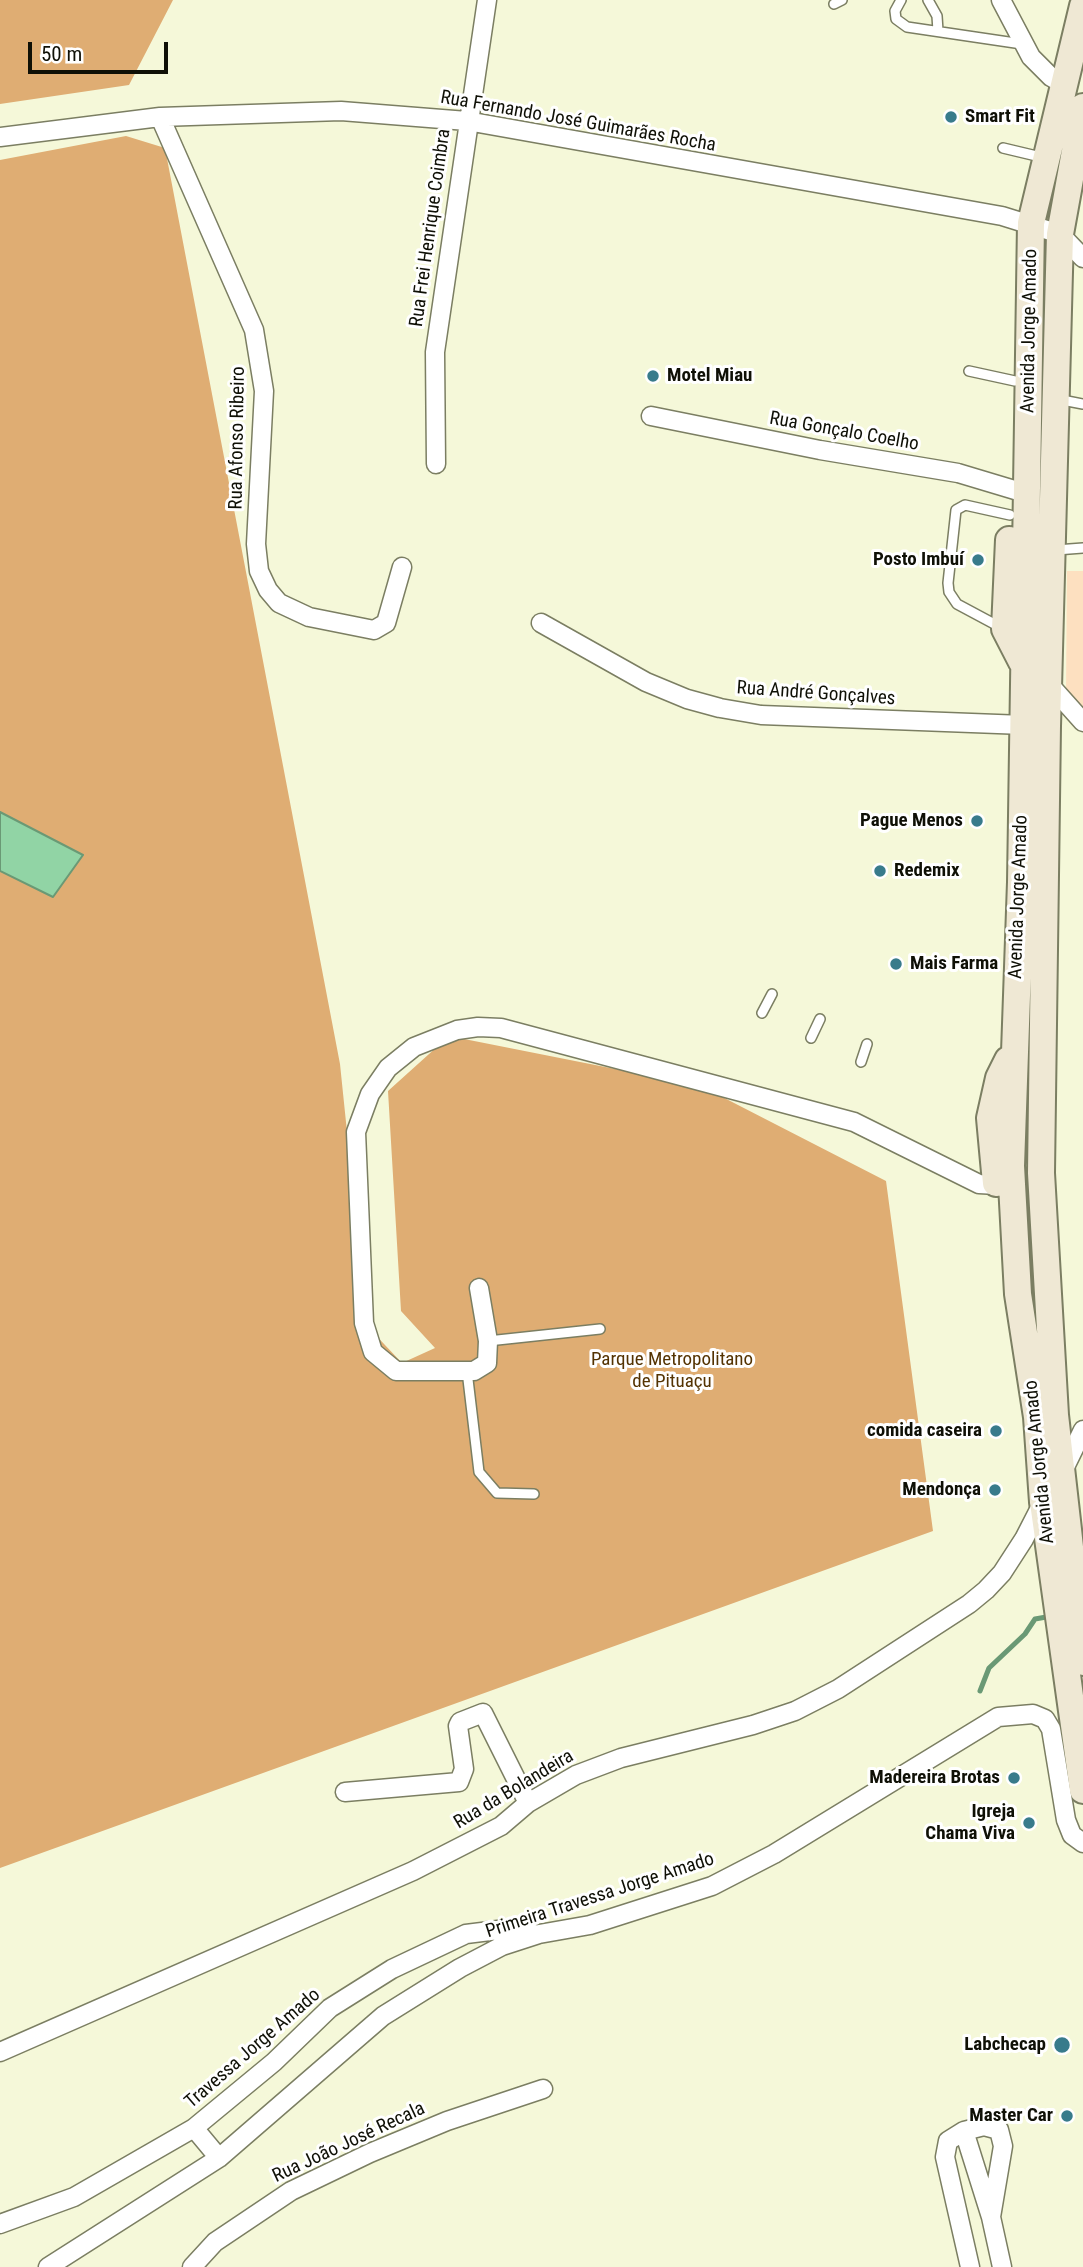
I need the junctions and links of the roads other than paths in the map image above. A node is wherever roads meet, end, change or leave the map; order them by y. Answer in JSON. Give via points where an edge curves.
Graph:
{"nodes":[{"id":1,"x":487,"y":0,"type":"edge"},
{"id":2,"x":901,"y":0,"type":"edge"},
{"id":3,"x":928,"y":0,"type":"edge"},
{"id":4,"x":1001,"y":0,"type":"edge"},
{"id":5,"x":1083,"y":6,"type":"edge"},
{"id":6,"x":938,"y":31,"type":"junction"},
{"id":7,"x":1022,"y":44,"type":"junction"},
{"id":8,"x":1065,"y":85,"type":"junction"},
{"id":9,"x":1083,"y":107,"type":"edge"},
{"id":10,"x":160,"y":117,"type":"junction"},
{"id":11,"x":467,"y":121,"type":"junction"},
{"id":12,"x":0,"y":137,"type":"edge"},
{"id":13,"x":1003,"y":148,"type":"dead end"},
{"id":14,"x":1046,"y":158,"type":"junction"},
{"id":15,"x":1031,"y":223,"type":"junction"},
{"id":16,"x":1060,"y":234,"type":"junction"},
{"id":17,"x":1083,"y":258,"type":"edge"},
{"id":18,"x":1029,"y":351,"type":"junction"},
{"id":19,"x":1055,"y":352,"type":"junction"},
{"id":20,"x":969,"y":370,"type":"dead end"},
{"id":21,"x":1015,"y":381,"type":"junction"},
{"id":22,"x":1054,"y":398,"type":"junction"},
{"id":23,"x":1083,"y":404,"type":"edge"},
{"id":24,"x":651,"y":416,"type":"dead end"},
{"id":25,"x":436,"y":464,"type":"dead end"},
{"id":26,"x":1017,"y":499,"type":"junction"},
{"id":27,"x":1083,"y":548,"type":"edge"},
{"id":28,"x":1051,"y":550,"type":"junction"},
{"id":29,"x":402,"y":567,"type":"dead end"},
{"id":30,"x":541,"y":623,"type":"dead end"},
{"id":31,"x":1005,"y":629,"type":"junction"},
{"id":32,"x":1023,"y":664,"type":"junction"},
{"id":33,"x":1049,"y":684,"type":"junction"},
{"id":34,"x":1083,"y":722,"type":"edge"},
{"id":35,"x":1024,"y":725,"type":"junction"},
{"id":36,"x":772,"y":994,"type":"dead end"},
{"id":37,"x":762,"y":1013,"type":"dead end"},
{"id":38,"x":820,"y":1019,"type":"dead end"},
{"id":39,"x":811,"y":1038,"type":"dead end"},
{"id":40,"x":867,"y":1044,"type":"dead end"},
{"id":41,"x":1013,"y":1049,"type":"junction"},
{"id":42,"x":861,"y":1062,"type":"dead end"},
{"id":43,"x":988,"y":1185,"type":"junction"},
{"id":44,"x":1044,"y":1227,"type":"junction"},
{"id":45,"x":1014,"y":1229,"type":"junction"},
{"id":46,"x":479,"y":1288,"type":"dead end"},
{"id":47,"x":600,"y":1329,"type":"dead end"},
{"id":48,"x":488,"y":1341,"type":"junction"},
{"id":49,"x":467,"y":1371,"type":"junction"},
{"id":50,"x":1046,"y":1416,"type":"junction"},
{"id":51,"x":1083,"y":1430,"type":"edge"},
{"id":52,"x":1062,"y":1473,"type":"junction"},
{"id":53,"x":534,"y":1493,"type":"dead end"},
{"id":54,"x":1043,"y":1502,"type":"junction"},
{"id":55,"x":1061,"y":1565,"type":"junction"},
{"id":56,"x":1076,"y":1660,"type":"edge"},
{"id":57,"x":1083,"y":1790,"type":"edge"},
{"id":58,"x":345,"y":1792,"type":"dead end"},
{"id":59,"x":528,"y":1803,"type":"junction"},
{"id":60,"x":1083,"y":1843,"type":"edge"},
{"id":61,"x":539,"y":1934,"type":"junction"},
{"id":62,"x":0,"y":2052,"type":"edge"},
{"id":63,"x":543,"y":2089,"type":"dead end"},
{"id":64,"x":194,"y":2128,"type":"junction"},
{"id":65,"x":964,"y":2131,"type":"junction"},
{"id":66,"x":219,"y":2158,"type":"junction"},
{"id":67,"x":991,"y":2217,"type":"junction"},
{"id":68,"x":0,"y":2224,"type":"edge"},
{"id":69,"x":48,"y":2267,"type":"edge"},
{"id":70,"x":192,"y":2267,"type":"edge"},
{"id":71,"x":970,"y":2267,"type":"edge"},
{"id":72,"x":1002,"y":2267,"type":"edge"}],
"edges":[{"from":1,"to":11,"type":"street","name":"Rua Frei Henrique Coimbra"},
{"from":2,"to":6,"type":"lane","via":[[895,11],[901,24]]},
{"from":3,"to":6,"type":"lane","via":[[935,9]]},
{"from":4,"to":7,"type":"street"},
{"from":5,"to":8,"type":"main road","name":"Avenida Jorge Amado"},
{"from":6,"to":7,"type":"lane"},
{"from":7,"to":8,"type":"street","via":[[1041,68]]},
{"from":8,"to":14,"type":"main road","name":"Avenida Jorge Amado"},
{"from":9,"to":16,"type":"main road","name":"Avenida Jorge Amado"},
{"from":10,"to":11,"type":"street","name":"Rua Fernando José Guimarães Rocha","via":[[341,111]]},
{"from":10,"to":12,"type":"street","name":"Rua Fernando José Guimarães Rocha"},
{"from":10,"to":29,"type":"street","name":"Rua Afonso Ribeiro","via":[[254,330],[264,391],[256,544],[268,590],[279,603],[309,617],[374,630],[386,623]]},
{"from":11,"to":15,"type":"street","name":"Rua Fernando José Guimarães Rocha"},
{"from":11,"to":25,"type":"street","name":"Rua Frei Henrique Coimbra","via":[[435,352]]},
{"from":13,"to":14,"type":"lane"},
{"from":14,"to":15,"type":"main road","name":"Avenida Jorge Amado"},
{"from":15,"to":16,"type":"street","name":"Rua Fernando José Guimarães Rocha"},
{"from":15,"to":18,"type":"main road","name":"Avenida Jorge Amado"},
{"from":16,"to":17,"type":"street"},
{"from":16,"to":19,"type":"main road","name":"Avenida Jorge Amado"},
{"from":18,"to":19,"type":"main road"},
{"from":18,"to":21,"type":"main road"},
{"from":18,"to":26,"type":"main road","name":"Avenida Jorge Amado"},
{"from":19,"to":22,"type":"main road","name":"Avenida Jorge Amado"},
{"from":20,"to":21,"type":"lane"},
{"from":21,"to":26,"type":"main road"},
{"from":22,"to":23,"type":"lane"},
{"from":22,"to":28,"type":"main road","name":"Avenida Jorge Amado"},
{"from":24,"to":26,"type":"street","name":"Rua Gonçalo Coelho","via":[[958,473]]},
{"from":26,"to":31,"type":"main road"},
{"from":26,"to":31,"type":"lane","via":[[956,510],[948,583],[948,592],[957,604]]},
{"from":26,"to":32,"type":"main road","name":"Avenida Jorge Amado"},
{"from":27,"to":28,"type":"lane"},
{"from":28,"to":33,"type":"main road","name":"Avenida Jorge Amado"},
{"from":30,"to":35,"type":"street","name":"Rua André Gonçalves","via":[[646,682],[720,708],[761,715]]},
{"from":31,"to":32,"type":"main road"},
{"from":32,"to":35,"type":"main road","name":"Avenida Jorge Amado"},
{"from":33,"to":34,"type":"street"},
{"from":33,"to":44,"type":"main road","name":"Avenida Jorge Amado"},
{"from":35,"to":41,"type":"main road","name":"Avenida Jorge Amado"},
{"from":36,"to":37,"type":"lane"},
{"from":38,"to":39,"type":"lane"},
{"from":40,"to":42,"type":"lane"},
{"from":41,"to":43,"type":"main road","via":[[992,1100]]},
{"from":41,"to":45,"type":"main road","name":"Avenida Jorge Amado"},
{"from":43,"to":45,"type":"main road","via":[[1004,1223]]},
{"from":43,"to":49,"type":"street","via":[[854,1122],[501,1028],[457,1030],[414,1046],[388,1068],[370,1094],[356,1132],[364,1323],[373,1352],[396,1371]]},
{"from":44,"to":45,"type":"main road"},
{"from":44,"to":50,"type":"main road","name":"Avenida Jorge Amado"},
{"from":45,"to":50,"type":"main road","name":"Avenida Jorge Amado","via":[[1018,1294]]},
{"from":46,"to":48,"type":"street"},
{"from":47,"to":48,"type":"lane"},
{"from":48,"to":49,"type":"street","via":[[487,1363]]},
{"from":49,"to":53,"type":"lane","via":[[479,1472],[497,1493]]},
{"from":50,"to":52,"type":"main road","name":"Avenida Jorge Amado"},
{"from":50,"to":54,"type":"main road","name":"Avenida Jorge Amado"},
{"from":51,"to":52,"type":"street"},
{"from":52,"to":55,"type":"main road","name":"Avenida Jorge Amado"},
{"from":54,"to":55,"type":"main road","name":"Avenida Jorge Amado"},
{"from":54,"to":59,"type":"street","name":"Rua da Bolandeira","via":[[1002,1573],[986,1590],[838,1689],[753,1725],[621,1758],[576,1775]]},
{"from":55,"to":56,"type":"main road","name":"Avenida Jorge Amado"},
{"from":56,"to":57,"type":"main road","name":"Avenida Jorge Amado"},
{"from":58,"to":59,"type":"street","via":[[459,1782],[464,1769],[458,1726],[483,1713]]},
{"from":59,"to":62,"type":"street","name":"Rua da Bolandeira","via":[[501,1826],[414,1871]]},
{"from":60,"to":61,"type":"street","name":"Primeira Travessa Jorge Amado","via":[[1072,1835],[1066,1820],[1051,1729],[1033,1714],[1014,1714],[976,1729],[774,1854],[712,1886],[590,1925]]},
{"from":61,"to":64,"type":"street","name":"Travessa Jorge Amado","via":[[506,1929],[466,1934],[392,1969],[330,2008]]},
{"from":61,"to":66,"type":"street","name":"Primeira Travessa Jorge Amado","via":[[502,1946],[460,1968],[383,2016]]},
{"from":63,"to":70,"type":"street","name":"Rua João José Recala","via":[[421,2132],[291,2191],[215,2242]]},
{"from":64,"to":66,"type":"street"},
{"from":64,"to":68,"type":"street","name":"Travessa Jorge Amado","via":[[74,2197]]},
{"from":65,"to":67,"type":"street"},
{"from":65,"to":67,"type":"street","via":[[993,2127],[1002,2137],[1003,2158]]},
{"from":65,"to":71,"type":"street","via":[[948,2141],[945,2157]]},
{"from":66,"to":69,"type":"street","name":"Primeira Travessa Jorge Amado"},
{"from":67,"to":72,"type":"street"}]}
